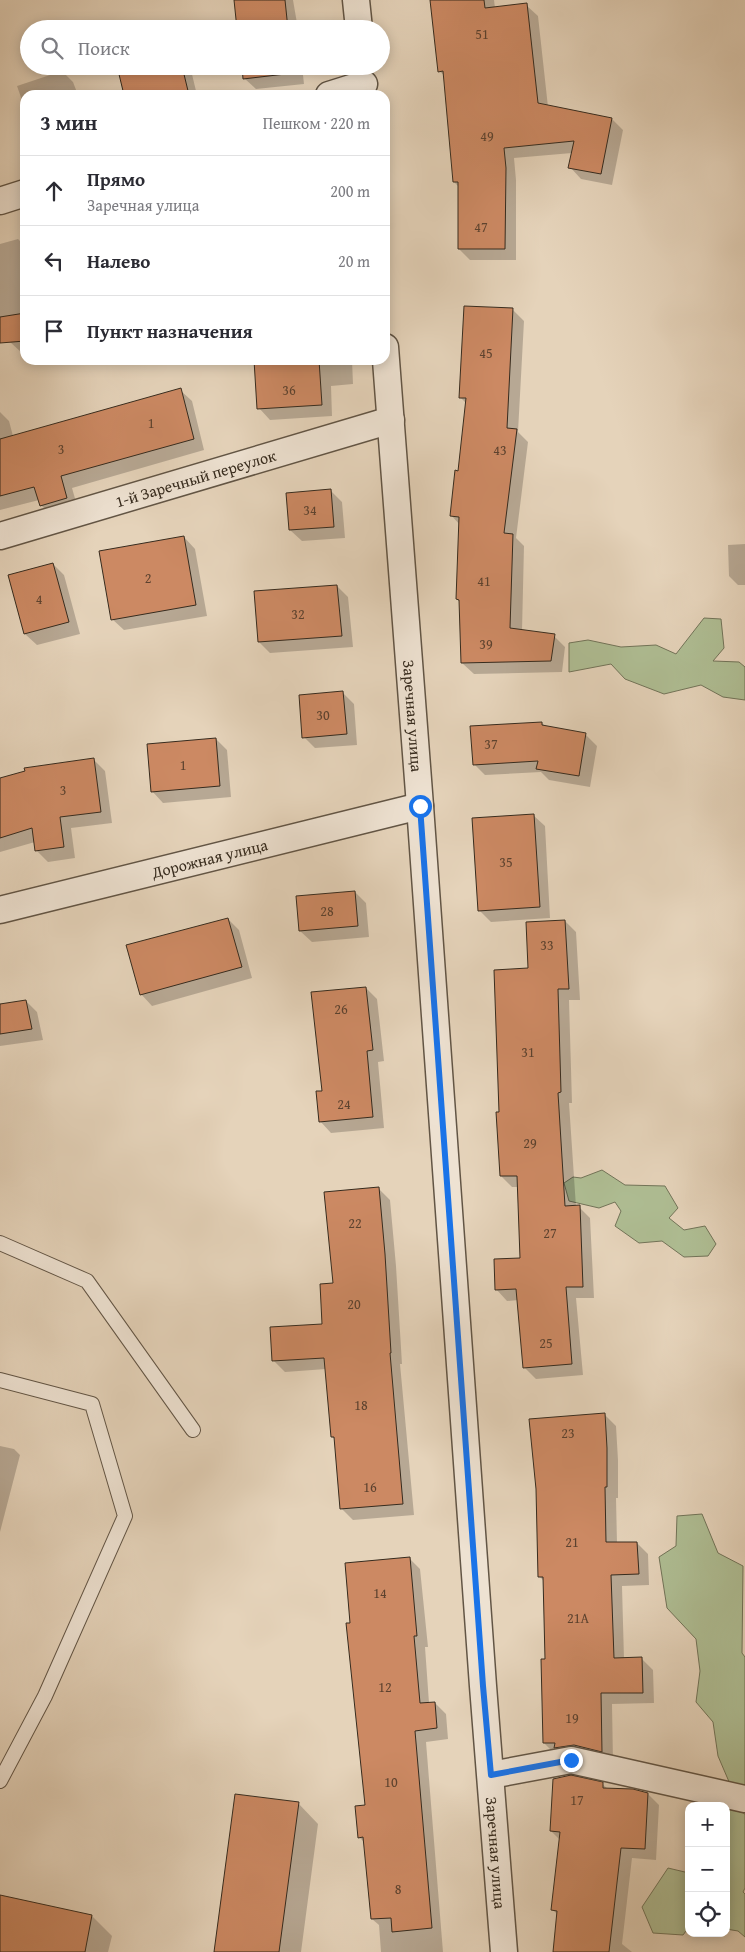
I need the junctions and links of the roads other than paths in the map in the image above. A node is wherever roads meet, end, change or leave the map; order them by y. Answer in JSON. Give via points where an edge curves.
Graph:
{"nodes":[{"id":1,"x":356,"y":0,"type":"edge"},
{"id":2,"x":358,"y":20,"type":"edge"},
{"id":3,"x":364,"y":82,"type":"edge"},
{"id":4,"x":342,"y":90,"type":"edge"},
{"id":5,"x":20,"y":195,"type":"edge"},
{"id":6,"x":0,"y":201,"type":"edge"},
{"id":7,"x":386,"y":365,"type":"edge"},
{"id":8,"x":391,"y":420,"type":"junction"},
{"id":9,"x":0,"y":536,"type":"edge"},
{"id":10,"x":420,"y":806,"type":"junction"},
{"id":11,"x":0,"y":910,"type":"edge"},
{"id":12,"x":0,"y":1243,"type":"edge"},
{"id":13,"x":0,"y":1380,"type":"edge"},
{"id":14,"x":193,"y":1430,"type":"dead end"},
{"id":15,"x":491,"y":1775,"type":"junction"},
{"id":16,"x":0,"y":1781,"type":"edge"},
{"id":17,"x":745,"y":1799,"type":"edge"},
{"id":18,"x":504,"y":1952,"type":"edge"}],
"edges":[{"from":1,"to":2,"type":"street"},
{"from":3,"to":4,"type":"street"},
{"from":5,"to":6,"type":"street"},
{"from":7,"to":8,"type":"street","name":"Заречная улица"},
{"from":8,"to":9,"type":"street","name":"1-й Заречный переулок"},
{"from":8,"to":10,"type":"street","name":"Заречная улица"},
{"from":10,"to":11,"type":"street","name":"Дорожная улица"},
{"from":10,"to":15,"type":"street","name":"Заречная улица"},
{"from":12,"to":14,"type":"lane","via":[[87,1281]]},
{"from":13,"to":16,"type":"lane","via":[[92,1404],[125,1516],[45,1696]]},
{"from":15,"to":17,"type":"street","via":[[571,1760]]},
{"from":15,"to":18,"type":"street","name":"Заречная улица"}]}
